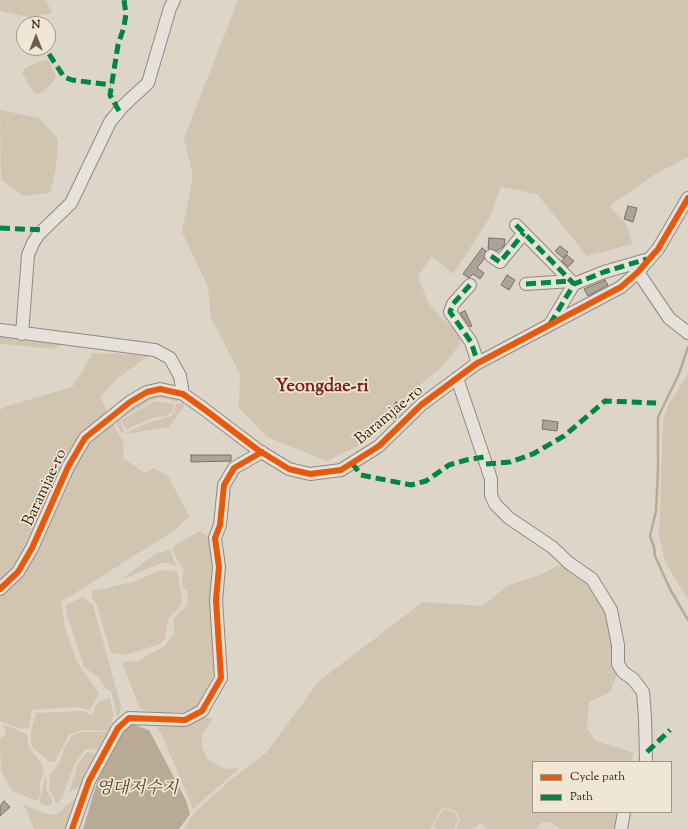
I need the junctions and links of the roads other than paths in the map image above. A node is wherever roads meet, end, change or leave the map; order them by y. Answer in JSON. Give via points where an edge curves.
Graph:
{"nodes":[{"id":1,"x":174,"y":0,"type":"edge"},
{"id":2,"x":688,"y":198,"type":"edge"},
{"id":3,"x":491,"y":256,"type":"dead end"},
{"id":4,"x":649,"y":259,"type":"junction"},
{"id":5,"x":638,"y":272,"type":"junction"},
{"id":6,"x":573,"y":282,"type":"junction"},
{"id":7,"x":526,"y":284,"type":"dead end"},
{"id":8,"x":470,"y":285,"type":"dead end"},
{"id":9,"x":549,"y":325,"type":"junction"},
{"id":10,"x":0,"y":330,"type":"edge"},
{"id":11,"x":688,"y":333,"type":"edge"},
{"id":12,"x":22,"y":334,"type":"junction"},
{"id":13,"x":478,"y":363,"type":"junction"},
{"id":14,"x":457,"y":378,"type":"junction"},
{"id":15,"x":183,"y":394,"type":"junction"},
{"id":16,"x":262,"y":452,"type":"junction"},
{"id":17,"x":0,"y":588,"type":"edge"},
{"id":18,"x":646,"y":761,"type":"edge"},
{"id":19,"x":624,"y":813,"type":"edge"},
{"id":20,"x":72,"y":829,"type":"edge"},
{"id":21,"x":621,"y":829,"type":"edge"}],
"edges":[{"from":1,"to":12,"type":"street","via":[[148,83],[110,122],[71,203],[33,243],[28,255]]},
{"from":2,"to":4,"type":"street","name":"Baramjae-ro","via":[[658,249]]},
{"from":3,"to":6,"type":"street","via":[[500,262],[520,229]]},
{"from":4,"to":5,"type":"street","name":"Baramjae-ro"},
{"from":4,"to":6,"type":"street"},
{"from":5,"to":9,"type":"street","name":"Baramjae-ro","via":[[621,287]]},
{"from":5,"to":11,"type":"street","via":[[669,318]]},
{"from":6,"to":7,"type":"street"},
{"from":6,"to":9,"type":"street"},
{"from":8,"to":13,"type":"street","via":[[453,304],[450,312],[471,342]]},
{"from":9,"to":13,"type":"street","name":"Baramjae-ro"},
{"from":10,"to":12,"type":"street"},
{"from":12,"to":15,"type":"street","via":[[155,350],[170,358],[180,376]]},
{"from":13,"to":14,"type":"street","name":"Baramjae-ro"},
{"from":14,"to":16,"type":"street","name":"Baramjae-ro","via":[[421,405],[379,446],[341,470],[310,474],[289,469]]},
{"from":14,"to":18,"type":"street","via":[[491,479],[491,495],[496,504],[508,518],[552,547],[592,579],[611,610],[618,645],[618,664],[622,672],[633,679],[643,692]]},
{"from":15,"to":16,"type":"street","name":"Baramjae-ro"},
{"from":15,"to":17,"type":"street","name":"Baramjae-ro","via":[[160,389],[147,392],[130,402],[85,438],[68,467],[32,548],[18,572]]},
{"from":16,"to":20,"type":"street","via":[[234,468],[224,486],[220,525],[215,538],[219,567],[216,600],[221,678],[202,711],[185,720],[130,718],[118,728],[89,781]]},
{"from":19,"to":21,"type":"street"}]}
